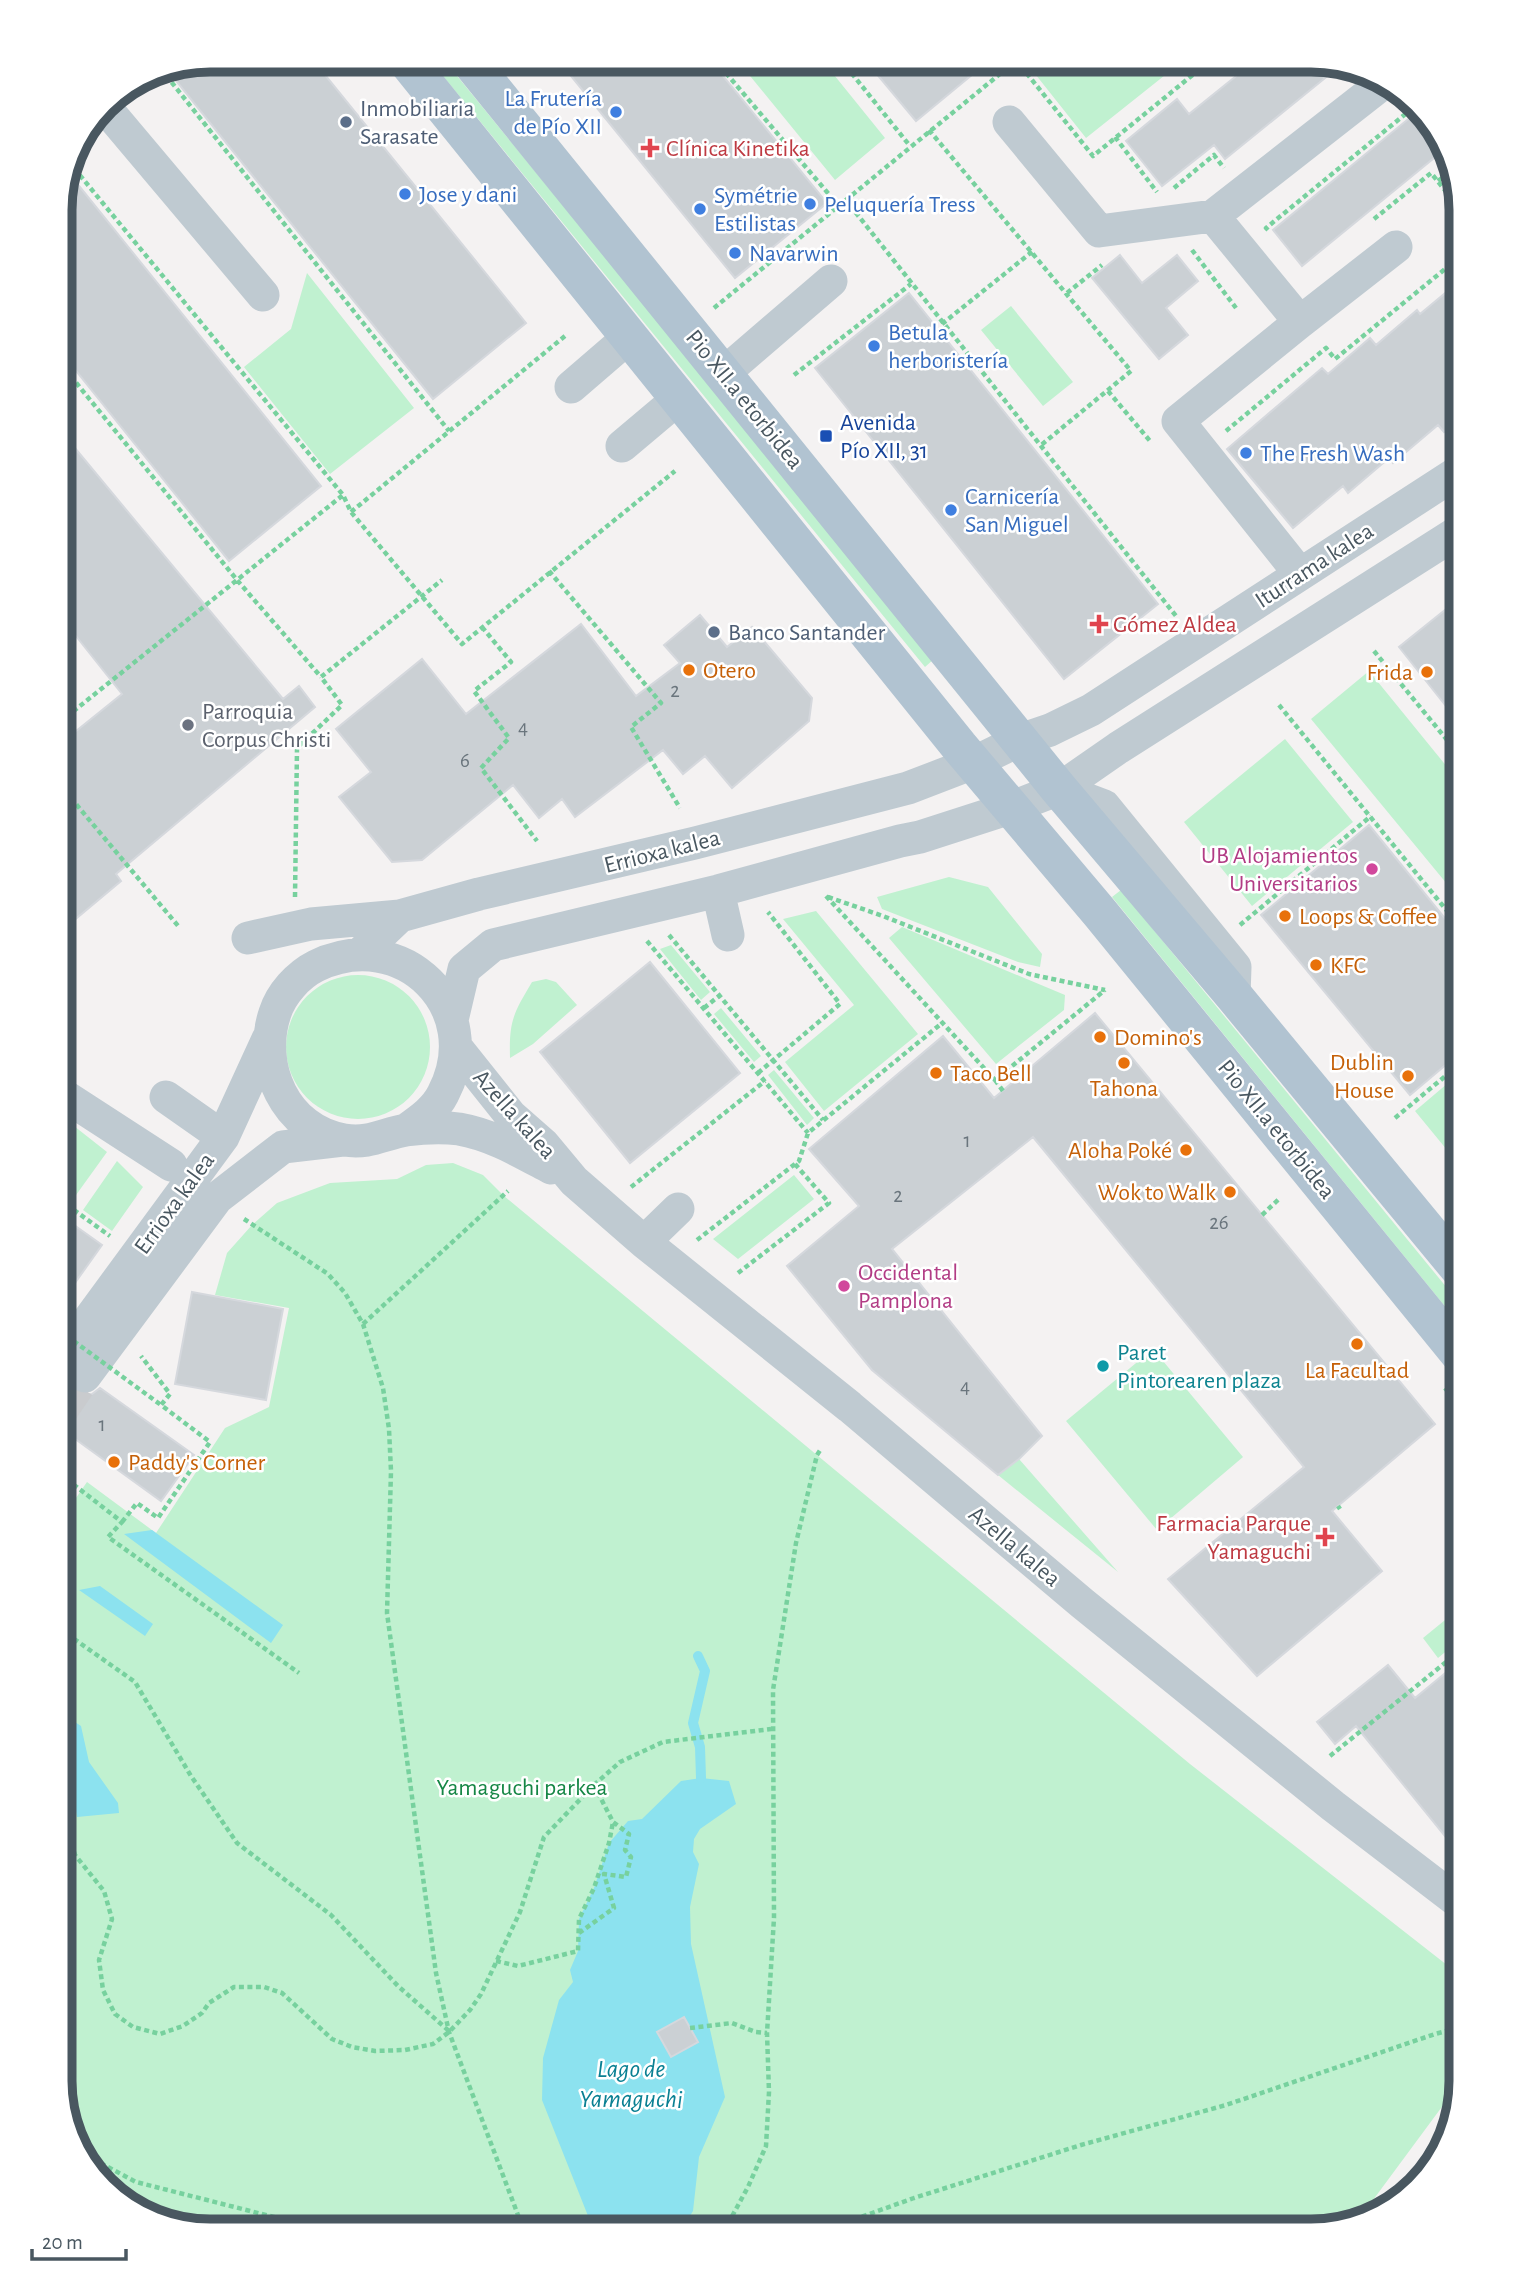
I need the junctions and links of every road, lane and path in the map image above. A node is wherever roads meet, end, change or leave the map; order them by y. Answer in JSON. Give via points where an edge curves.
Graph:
{"nodes":[{"id":1,"x":416,"y":72,"type":"edge"},
{"id":2,"x":478,"y":72,"type":"edge"},
{"id":3,"x":725,"y":72,"type":"edge"},
{"id":4,"x":851,"y":72,"type":"edge"},
{"id":5,"x":1001,"y":72,"type":"edge"},
{"id":6,"x":1026,"y":72,"type":"edge"},
{"id":7,"x":1196,"y":72,"type":"edge"},
{"id":8,"x":168,"y":78,"type":"edge"},
{"id":9,"x":1376,"y":88,"type":"edge"},
{"id":10,"x":1408,"y":112,"type":"edge"},
{"id":11,"x":111,"y":113,"type":"edge"},
{"id":12,"x":1009,"y":122,"type":"dead end"},
{"id":13,"x":929,"y":130,"type":"junction"},
{"id":14,"x":1115,"y":137,"type":"junction"},
{"id":15,"x":910,"y":146,"type":"junction"},
{"id":16,"x":1231,"y":163,"type":"dead end"},
{"id":17,"x":77,"y":172,"type":"edge"},
{"id":18,"x":1445,"y":175,"type":"edge"},
{"id":19,"x":1438,"y":181,"type":"junction"},
{"id":20,"x":1172,"y":189,"type":"dead end"},
{"id":21,"x":1448,"y":194,"type":"edge"},
{"id":22,"x":1162,"y":198,"type":"dead end"},
{"id":23,"x":845,"y":199,"type":"junction"},
{"id":24,"x":838,"y":205,"type":"junction"},
{"id":25,"x":1213,"y":216,"type":"junction"},
{"id":26,"x":1368,"y":224,"type":"dead end"},
{"id":27,"x":1274,"y":237,"type":"dead end"},
{"id":28,"x":1186,"y":241,"type":"dead end"},
{"id":29,"x":1396,"y":247,"type":"dead end"},
{"id":30,"x":1033,"y":251,"type":"junction"},
{"id":31,"x":1109,"y":260,"type":"dead end"},
{"id":32,"x":1449,"y":266,"type":"edge"},
{"id":33,"x":831,"y":281,"type":"dead end"},
{"id":34,"x":911,"y":284,"type":"junction"},
{"id":35,"x":1068,"y":293,"type":"junction"},
{"id":36,"x":263,"y":295,"type":"dead end"},
{"id":37,"x":1236,"y":308,"type":"dead end"},
{"id":38,"x":712,"y":309,"type":"dead end"},
{"id":39,"x":1300,"y":322,"type":"junction"},
{"id":40,"x":942,"y":324,"type":"junction"},
{"id":41,"x":565,"y":336,"type":"dead end"},
{"id":42,"x":629,"y":337,"type":"junction"},
{"id":43,"x":724,"y":373,"type":"junction"},
{"id":44,"x":794,"y":375,"type":"dead end"},
{"id":45,"x":72,"y":378,"type":"edge"},
{"id":46,"x":571,"y":387,"type":"dead end"},
{"id":47,"x":684,"y":404,"type":"junction"},
{"id":48,"x":449,"y":431,"type":"junction"},
{"id":49,"x":1216,"y":439,"type":"dead end"},
{"id":50,"x":622,"y":446,"type":"dead end"},
{"id":51,"x":1040,"y":446,"type":"junction"},
{"id":52,"x":675,"y":471,"type":"dead end"},
{"id":53,"x":1449,"y":478,"type":"edge"},
{"id":54,"x":343,"y":495,"type":"junction"},
{"id":55,"x":351,"y":512,"type":"junction"},
{"id":56,"x":1449,"y":537,"type":"edge"},
{"id":57,"x":549,"y":571,"type":"junction"},
{"id":58,"x":1300,"y":574,"type":"junction"},
{"id":59,"x":237,"y":580,"type":"junction"},
{"id":60,"x":442,"y":580,"type":"dead end"},
{"id":61,"x":423,"y":596,"type":"junction"},
{"id":62,"x":1176,"y":616,"type":"dead end"},
{"id":63,"x":482,"y":627,"type":"junction"},
{"id":64,"x":1374,"y":651,"type":"dead end"},
{"id":65,"x":321,"y":677,"type":"junction"},
{"id":66,"x":1279,"y":705,"type":"dead end"},
{"id":67,"x":72,"y":712,"type":"edge"},
{"id":68,"x":1020,"y":740,"type":"junction"},
{"id":69,"x":1449,"y":742,"type":"edge"},
{"id":70,"x":966,"y":755,"type":"junction"},
{"id":71,"x":1098,"y":763,"type":"junction"},
{"id":72,"x":1059,"y":789,"type":"junction"},
{"id":73,"x":72,"y":799,"type":"edge"},
{"id":74,"x":1104,"y":806,"type":"junction"},
{"id":75,"x":680,"y":808,"type":"dead end"},
{"id":76,"x":1010,"y":808,"type":"junction"},
{"id":77,"x":1371,"y":816,"type":"junction"},
{"id":78,"x":537,"y":841,"type":"dead end"},
{"id":79,"x":718,"y":891,"type":"junction"},
{"id":80,"x":295,"y":902,"type":"dead end"},
{"id":81,"x":765,"y":908,"type":"dead end"},
{"id":82,"x":1449,"y":913,"type":"edge"},
{"id":83,"x":400,"y":916,"type":"junction"},
{"id":84,"x":1239,"y":926,"type":"dead end"},
{"id":85,"x":179,"y":927,"type":"dead end"},
{"id":86,"x":667,"y":932,"type":"dead end"},
{"id":87,"x":728,"y":935,"type":"dead end"},
{"id":88,"x":644,"y":937,"type":"dead end"},
{"id":89,"x":248,"y":938,"type":"dead end"},
{"id":90,"x":361,"y":953,"type":"junction"},
{"id":91,"x":719,"y":996,"type":"junction"},
{"id":92,"x":1234,"y":996,"type":"junction"},
{"id":93,"x":704,"y":1008,"type":"junction"},
{"id":94,"x":942,"y":1023,"type":"junction"},
{"id":95,"x":454,"y":1033,"type":"junction"},
{"id":96,"x":269,"y":1037,"type":"junction"},
{"id":97,"x":773,"y":1061,"type":"junction"},
{"id":98,"x":758,"y":1073,"type":"junction"},
{"id":99,"x":1449,"y":1073,"type":"edge"},
{"id":100,"x":995,"y":1080,"type":"junction"},
{"id":101,"x":765,"y":1081,"type":"junction"},
{"id":102,"x":1003,"y":1091,"type":"dead end"},
{"id":103,"x":166,"y":1097,"type":"dead end"},
{"id":104,"x":72,"y":1101,"type":"edge"},
{"id":105,"x":1395,"y":1118,"type":"dead end"},
{"id":106,"x":823,"y":1120,"type":"junction"},
{"id":107,"x":406,"y":1130,"type":"junction"},
{"id":108,"x":808,"y":1133,"type":"junction"},
{"id":109,"x":223,"y":1137,"type":"junction"},
{"id":110,"x":343,"y":1140,"type":"junction"},
{"id":111,"x":795,"y":1164,"type":"junction"},
{"id":112,"x":171,"y":1165,"type":"dead end"},
{"id":113,"x":574,"y":1181,"type":"junction"},
{"id":114,"x":630,"y":1188,"type":"dead end"},
{"id":115,"x":508,"y":1191,"type":"dead end"},
{"id":116,"x":1279,"y":1199,"type":"dead end"},
{"id":117,"x":72,"y":1209,"type":"edge"},
{"id":118,"x":678,"y":1209,"type":"dead end"},
{"id":119,"x":1262,"y":1215,"type":"dead end"},
{"id":120,"x":242,"y":1218,"type":"dead end"},
{"id":121,"x":697,"y":1240,"type":"dead end"},
{"id":122,"x":116,"y":1241,"type":"dead end"},
{"id":123,"x":644,"y":1242,"type":"junction"},
{"id":124,"x":1449,"y":1256,"type":"edge"},
{"id":125,"x":738,"y":1273,"type":"dead end"},
{"id":126,"x":363,"y":1324,"type":"junction"},
{"id":127,"x":72,"y":1340,"type":"edge"},
{"id":128,"x":1449,"y":1341,"type":"edge"},
{"id":129,"x":138,"y":1352,"type":"dead end"},
{"id":130,"x":73,"y":1368,"type":"edge"},
{"id":131,"x":161,"y":1405,"type":"junction"},
{"id":132,"x":821,"y":1449,"type":"dead end"},
{"id":133,"x":72,"y":1483,"type":"edge"},
{"id":134,"x":122,"y":1522,"type":"junction"},
{"id":135,"x":72,"y":1637,"type":"edge"},
{"id":136,"x":1449,"y":1660,"type":"edge"},
{"id":137,"x":299,"y":1673,"type":"dead end"},
{"id":138,"x":771,"y":1729,"type":"junction"},
{"id":139,"x":1330,"y":1756,"type":"dead end"},
{"id":140,"x":594,"y":1785,"type":"junction"},
{"id":141,"x":613,"y":1822,"type":"junction"},
{"id":142,"x":72,"y":1844,"type":"edge"},
{"id":143,"x":1449,"y":1895,"type":"edge"},
{"id":144,"x":579,"y":1933,"type":"junction"},
{"id":145,"x":496,"y":1961,"type":"junction"},
{"id":146,"x":691,"y":2028,"type":"dead end"},
{"id":147,"x":1449,"y":2030,"type":"edge"},
{"id":148,"x":449,"y":2032,"type":"junction"},
{"id":149,"x":767,"y":2033,"type":"junction"},
{"id":150,"x":98,"y":2162,"type":"edge"},
{"id":151,"x":282,"y":2219,"type":"edge"},
{"id":152,"x":519,"y":2219,"type":"edge"},
{"id":153,"x":731,"y":2219,"type":"edge"},
{"id":154,"x":856,"y":2219,"type":"edge"}],
"edges":[{"from":1,"to":42,"type":"main road","name":"Pio XII.a etorbidea"},
{"from":2,"to":43,"type":"main road","name":"Pio XII.a etorbidea"},
{"from":3,"to":24,"type":"path"},
{"from":4,"to":15,"type":"path"},
{"from":5,"to":13,"type":"path"},
{"from":6,"to":14,"type":"path","via":[[1093,156]]},
{"from":7,"to":14,"type":"path"},
{"from":8,"to":48,"type":"path"},
{"from":9,"to":25,"type":"street"},
{"from":10,"to":27,"type":"path","via":[[1266,228]]},
{"from":11,"to":36,"type":"street"},
{"from":12,"to":25,"type":"street","via":[[1099,231]]},
{"from":13,"to":15,"type":"path"},
{"from":13,"to":30,"type":"path"},
{"from":14,"to":22,"type":"path"},
{"from":15,"to":23,"type":"path"},
{"from":16,"to":20,"type":"path","via":[[1224,169],[1214,155]]},
{"from":17,"to":54,"type":"path"},
{"from":18,"to":19,"type":"path"},
{"from":19,"to":21,"type":"path"},
{"from":19,"to":26,"type":"path","via":[[1432,173]]},
{"from":23,"to":24,"type":"path"},
{"from":23,"to":34,"type":"path"},
{"from":24,"to":38,"type":"path"},
{"from":25,"to":39,"type":"street"},
{"from":28,"to":37,"type":"path"},
{"from":29,"to":39,"type":"street"},
{"from":30,"to":35,"type":"path"},
{"from":30,"to":40,"type":"path"},
{"from":31,"to":35,"type":"path"},
{"from":32,"to":49,"type":"path","via":[[1335,359],[1326,348]]},
{"from":33,"to":43,"type":"street"},
{"from":34,"to":40,"type":"path"},
{"from":34,"to":44,"type":"path"},
{"from":35,"to":51,"type":"path","via":[[1131,370]]},
{"from":39,"to":58,"type":"street","via":[[1178,421]]},
{"from":40,"to":51,"type":"path"},
{"from":41,"to":48,"type":"path"},
{"from":42,"to":46,"type":"street"},
{"from":42,"to":47,"type":"main road","name":"Pio XII.a etorbidea"},
{"from":43,"to":68,"type":"main road","name":"Pio XII.a etorbidea"},
{"from":45,"to":59,"type":"path"},
{"from":47,"to":50,"type":"street"},
{"from":47,"to":70,"type":"main road","name":"Pio XII.a etorbidea"},
{"from":48,"to":55,"type":"path"},
{"from":51,"to":62,"type":"path"},
{"from":52,"to":57,"type":"path"},
{"from":53,"to":58,"type":"street","name":"Iturrama kalea"},
{"from":54,"to":55,"type":"path"},
{"from":54,"to":59,"type":"path"},
{"from":55,"to":61,"type":"path"},
{"from":56,"to":71,"type":"street","name":"Iturrama kalea"},
{"from":57,"to":63,"type":"path"},
{"from":57,"to":75,"type":"path","via":[[661,703],[631,727]]},
{"from":58,"to":68,"type":"street","name":"Iturrama kalea","via":[[1091,710]]},
{"from":59,"to":65,"type":"path"},
{"from":59,"to":67,"type":"path"},
{"from":60,"to":61,"type":"path"},
{"from":61,"to":63,"type":"path","via":[[462,644]]},
{"from":61,"to":65,"type":"path"},
{"from":63,"to":78,"type":"path","via":[[511,662],[474,691],[509,738],[481,768]]},
{"from":64,"to":69,"type":"path"},
{"from":65,"to":80,"type":"path","via":[[342,705],[297,748]]},
{"from":66,"to":77,"type":"path"},
{"from":68,"to":70,"type":"street"},
{"from":68,"to":72,"type":"main road","name":"Pio XII.a etorbidea"},
{"from":70,"to":76,"type":"main road","name":"Pio XII.a etorbidea"},
{"from":70,"to":83,"type":"street","name":"Errioxa kalea","via":[[908,788]]},
{"from":71,"to":72,"type":"street","name":"Iturrama kalea"},
{"from":71,"to":74,"type":"street","via":[[1094,784]]},
{"from":72,"to":74,"type":"street"},
{"from":72,"to":76,"type":"street"},
{"from":72,"to":92,"type":"main road","name":"Pio XII.a etorbidea"},
{"from":73,"to":85,"type":"path"},
{"from":74,"to":92,"type":"street","via":[[1235,967]]},
{"from":76,"to":79,"type":"street"},
{"from":76,"to":128,"type":"main road","name":"Pio XII.a etorbidea"},
{"from":77,"to":82,"type":"path"},
{"from":77,"to":84,"type":"path"},
{"from":79,"to":87,"type":"street"},
{"from":79,"to":95,"type":"street","via":[[493,945],[464,970]]},
{"from":81,"to":97,"type":"path","via":[[840,1004]]},
{"from":83,"to":89,"type":"street","via":[[312,924]]},
{"from":83,"to":90,"type":"street","name":"Errioxa kalea"},
{"from":86,"to":91,"type":"path"},
{"from":88,"to":93,"type":"path"},
{"from":90,"to":95,"type":"street","via":[[391,958],[418,971],[439,993]]},
{"from":90,"to":96,"type":"street","via":[[334,957],[289,987],[275,1010]]},
{"from":91,"to":93,"type":"path"},
{"from":91,"to":97,"type":"path"},
{"from":92,"to":124,"type":"main road","name":"Pio XII.a etorbidea"},
{"from":93,"to":98,"type":"path"},
{"from":94,"to":100,"type":"path"},
{"from":94,"to":100,"type":"path","via":[[826,896],[1030,974],[1105,990]]},
{"from":94,"to":106,"type":"path"},
{"from":95,"to":107,"type":"street","via":[[452,1072],[442,1096],[426,1116]]},
{"from":95,"to":113,"type":"street","name":"Azella kalea","via":[[511,1116],[544,1145]]},
{"from":96,"to":109,"type":"street","name":"Errioxa kalea"},
{"from":96,"to":110,"type":"street","via":[[269,1064],[278,1091],[295,1113],[317,1130]]},
{"from":97,"to":98,"type":"path"},
{"from":97,"to":106,"type":"path"},
{"from":98,"to":101,"type":"path"},
{"from":99,"to":105,"type":"path"},
{"from":100,"to":102,"type":"path"},
{"from":101,"to":108,"type":"path"},
{"from":101,"to":114,"type":"path"},
{"from":103,"to":109,"type":"street"},
{"from":104,"to":112,"type":"street"},
{"from":106,"to":108,"type":"path"},
{"from":107,"to":110,"type":"street","via":[[375,1140]]},
{"from":107,"to":113,"type":"street","name":"Azella kalea","via":[[456,1129],[491,1136]]},
{"from":108,"to":111,"type":"path"},
{"from":109,"to":130,"type":"street","name":"Errioxa kalea"},
{"from":110,"to":130,"type":"street","name":"Errioxa kalea","via":[[284,1147],[216,1198]]},
{"from":111,"to":121,"type":"path"},
{"from":111,"to":125,"type":"path","via":[[829,1203]]},
{"from":113,"to":123,"type":"street","name":"Azella kalea"},
{"from":115,"to":126,"type":"path"},
{"from":116,"to":119,"type":"path"},
{"from":117,"to":122,"type":"path"},
{"from":118,"to":123,"type":"street"},
{"from":120,"to":126,"type":"path","via":[[328,1274]]},
{"from":123,"to":143,"type":"street","name":"Azella kalea","via":[[1333,1807]]},
{"from":126,"to":148,"type":"path","via":[[383,1388],[389,1429],[387,1614],[436,1973]]},
{"from":127,"to":131,"type":"path","bridge":true},
{"from":129,"to":131,"type":"path","via":[[170,1394]]},
{"from":131,"to":134,"type":"path","via":[[210,1442],[158,1518],[136,1503]]},
{"from":132,"to":138,"type":"path","via":[[796,1543]]},
{"from":133,"to":134,"type":"path"},
{"from":134,"to":137,"type":"path","via":[[108,1537]]},
{"from":135,"to":148,"type":"path","via":[[135,1682],[237,1843],[331,1915]]},
{"from":136,"to":139,"type":"path"},
{"from":138,"to":140,"type":"path","via":[[663,1742],[620,1762]]},
{"from":138,"to":149,"type":"path","via":[[774,1918]]},
{"from":140,"to":141,"type":"path"},
{"from":140,"to":145,"type":"path","via":[[544,1837],[520,1912]]},
{"from":141,"to":144,"type":"path","via":[[610,1843],[579,1919]]},
{"from":141,"to":144,"type":"path","via":[[629,1834],[625,1850],[631,1857],[626,1877],[604,1874],[614,1908]]},
{"from":142,"to":148,"type":"path","via":[[75,1855],[104,1891],[112,1919],[99,1959],[103,1990],[115,2014],[133,2027],[160,2034],[183,2026],[234,1987],[264,1987],[282,1993],[332,2039],[352,2047],[405,2050],[433,2044]]},
{"from":144,"to":145,"type":"path","via":[[578,1951],[517,1966]]},
{"from":145,"to":148,"type":"path","via":[[481,1994]]},
{"from":146,"to":149,"type":"path","via":[[732,2023]]},
{"from":147,"to":154,"type":"path","via":[[1226,2105],[1081,2145]]},
{"from":148,"to":152,"type":"path"},
{"from":149,"to":153,"type":"path","via":[[766,2146]]},
{"from":150,"to":151,"type":"path","via":[[136,2182]]}]}
